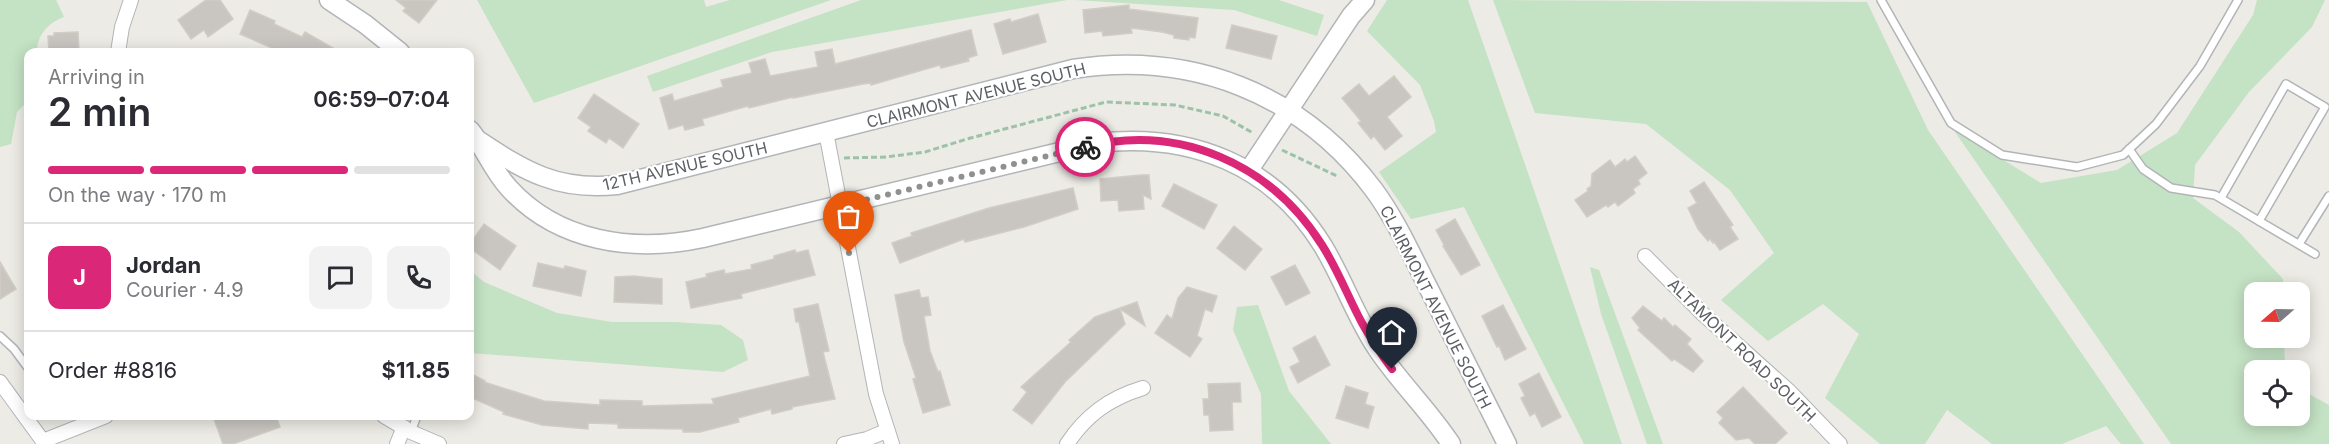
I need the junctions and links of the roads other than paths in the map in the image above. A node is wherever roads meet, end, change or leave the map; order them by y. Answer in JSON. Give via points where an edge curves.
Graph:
{"nodes":[{"id":1,"x":131,"y":0,"type":"edge"},
{"id":2,"x":329,"y":0,"type":"edge"},
{"id":3,"x":1365,"y":0,"type":"edge"},
{"id":4,"x":1881,"y":0,"type":"edge"},
{"id":5,"x":2238,"y":0,"type":"edge"},
{"id":6,"x":119,"y":48,"type":"edge"},
{"id":7,"x":395,"y":48,"type":"edge"},
{"id":8,"x":1288,"y":110,"type":"junction"},
{"id":9,"x":826,"y":132,"type":"junction"},
{"id":10,"x":474,"y":135,"type":"edge"},
{"id":11,"x":2128,"y":149,"type":"junction"},
{"id":12,"x":1249,"y":170,"type":"junction"},
{"id":13,"x":2329,"y":196,"type":"edge"},
{"id":14,"x":2221,"y":198,"type":"junction"},
{"id":15,"x":840,"y":206,"type":"junction"},
{"id":16,"x":2259,"y":221,"type":"junction"},
{"id":17,"x":2299,"y":244,"type":"junction"},
{"id":18,"x":2315,"y":254,"type":"dead end"},
{"id":19,"x":1645,"y":256,"type":"dead end"},
{"id":20,"x":0,"y":336,"type":"edge"},
{"id":21,"x":24,"y":363,"type":"edge"},
{"id":22,"x":0,"y":382,"type":"edge"},
{"id":23,"x":1143,"y":388,"type":"dead end"},
{"id":24,"x":24,"y":415,"type":"edge"},
{"id":25,"x":28,"y":420,"type":"edge"},
{"id":26,"x":96,"y":420,"type":"edge"},
{"id":27,"x":391,"y":420,"type":"edge"},
{"id":28,"x":414,"y":420,"type":"edge"},
{"id":29,"x":408,"y":429,"type":"junction"},
{"id":30,"x":889,"y":438,"type":"edge"},
{"id":31,"x":44,"y":442,"type":"edge"},
{"id":32,"x":397,"y":444,"type":"edge"},
{"id":33,"x":440,"y":444,"type":"edge"},
{"id":34,"x":844,"y":444,"type":"edge"},
{"id":35,"x":1066,"y":444,"type":"edge"},
{"id":36,"x":1451,"y":444,"type":"edge"},
{"id":37,"x":1507,"y":444,"type":"edge"},
{"id":38,"x":1840,"y":444,"type":"edge"}],
"edges":[{"from":1,"to":6,"type":"street"},
{"from":2,"to":7,"type":"street"},
{"from":3,"to":8,"type":"street"},
{"from":4,"to":11,"type":"lane","via":[[1951,123],[2002,154],[2077,166],[2123,155]]},
{"from":5,"to":11,"type":"lane","via":[[2200,66],[2156,124]]},
{"from":8,"to":9,"type":"street","name":"CLAIRMONT AVENUE SOUTH","via":[[1214,76],[1174,67],[1124,64],[1073,69]]},
{"from":8,"to":12,"type":"street"},
{"from":8,"to":37,"type":"street","name":"CLAIRMONT AVENUE SOUTH","via":[[1342,154],[1389,213]]},
{"from":9,"to":10,"type":"street","name":"12TH AVENUE SOUTH","via":[[599,187],[547,180],[516,165]]},
{"from":9,"to":15,"type":"street"},
{"from":10,"to":15,"type":"street","name":"12TH AVENUE SOUTH","via":[[495,171],[527,205],[554,223],[611,242],[680,243]]},
{"from":11,"to":14,"type":"lane","via":[[2143,169],[2170,188]]},
{"from":12,"to":15,"type":"street","via":[[1186,146],[1142,140],[1097,143]]},
{"from":12,"to":36,"type":"street","via":[[1283,197],[1311,229],[1376,346]]},
{"from":13,"to":17,"type":"lane"},
{"from":14,"to":16,"type":"lane"},
{"from":14,"to":16,"type":"lane","via":[[2286,84],[2325,107]]},
{"from":15,"to":30,"type":"street","via":[[876,394]]},
{"from":16,"to":17,"type":"lane"},
{"from":17,"to":18,"type":"lane"},
{"from":19,"to":38,"type":"street","name":"ALTAMONT ROAD SOUTH"},
{"from":20,"to":21,"type":"lane"},
{"from":22,"to":24,"type":"street"},
{"from":23,"to":35,"type":"street","via":[[1100,407]]},
{"from":25,"to":31,"type":"street"},
{"from":26,"to":31,"type":"street"},
{"from":27,"to":29,"type":"street"},
{"from":28,"to":29,"type":"lane"},
{"from":29,"to":32,"type":"street"},
{"from":29,"to":33,"type":"street"},
{"from":30,"to":34,"type":"street"}]}
